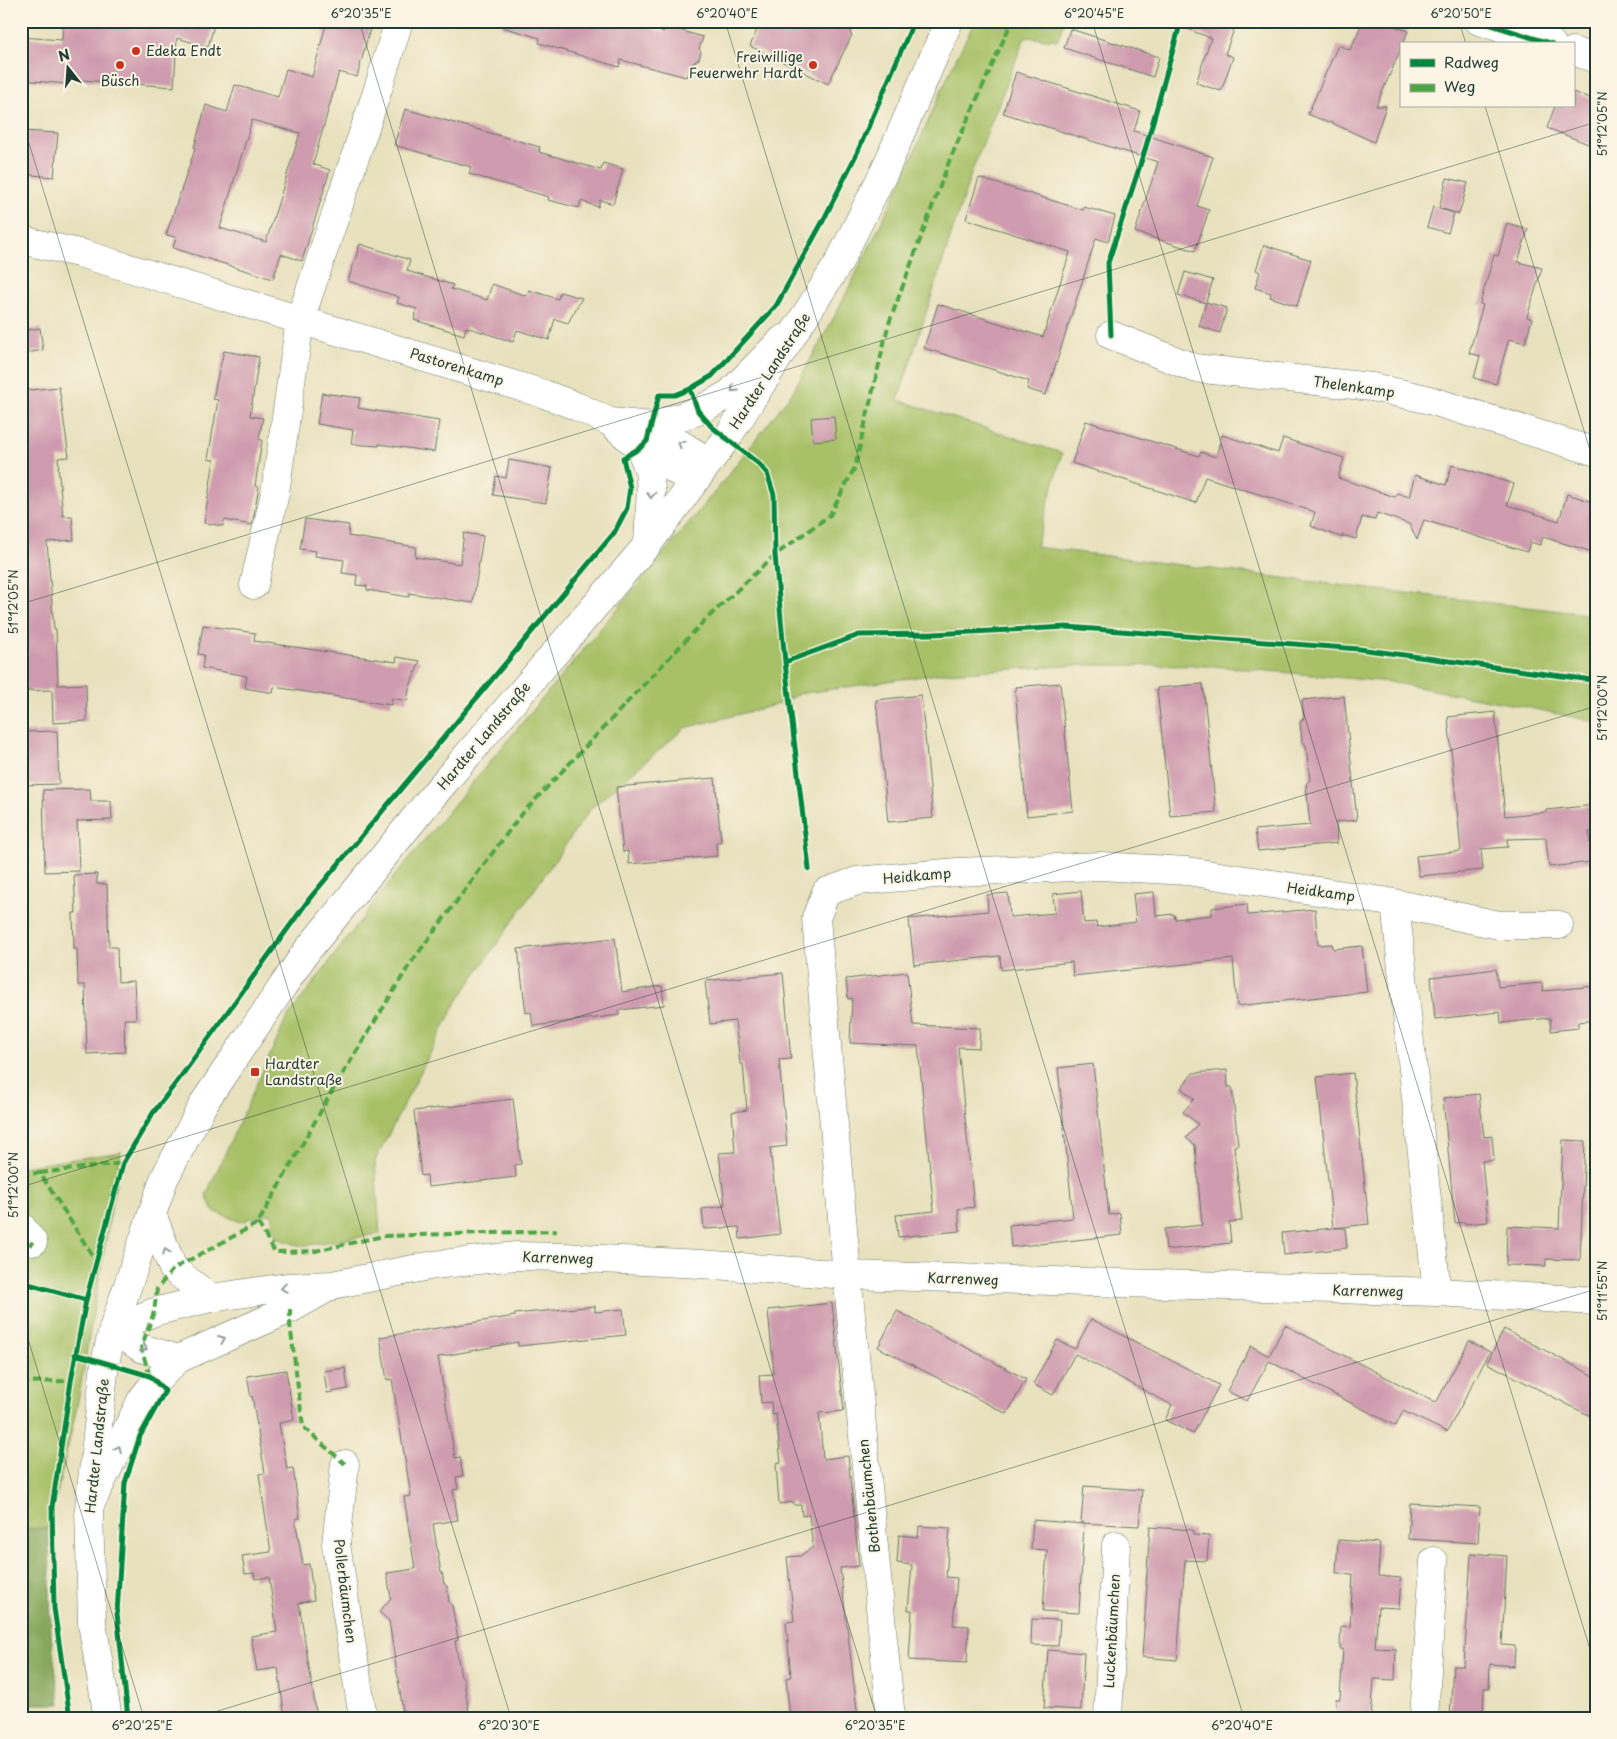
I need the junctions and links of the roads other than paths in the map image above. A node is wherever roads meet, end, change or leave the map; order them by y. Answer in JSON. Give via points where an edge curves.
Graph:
{"nodes":[{"id":1,"x":398,"y":21,"type":"edge"},
{"id":2,"x":949,"y":21,"type":"edge"},
{"id":3,"x":1479,"y":21,"type":"edge"},
{"id":4,"x":1546,"y":42,"type":"edge"},
{"id":5,"x":1574,"y":51,"type":"edge"},
{"id":6,"x":1596,"y":59,"type":"edge"},
{"id":7,"x":21,"y":240,"type":"edge"},
{"id":8,"x":805,"y":317,"type":"junction"},
{"id":9,"x":300,"y":320,"type":"junction"},
{"id":10,"x":1111,"y":335,"type":"dead end"},
{"id":11,"x":646,"y":437,"type":"junction"},
{"id":12,"x":1596,"y":452,"type":"edge"},
{"id":13,"x":702,"y":472,"type":"junction"},
{"id":14,"x":648,"y":544,"type":"junction"},
{"id":15,"x":254,"y":585,"type":"dead end"},
{"id":16,"x":1395,"y":903,"type":"junction"},
{"id":17,"x":1559,"y":925,"type":"dead end"},
{"id":18,"x":152,"y":1214,"type":"junction"},
{"id":19,"x":847,"y":1275,"type":"junction"},
{"id":20,"x":332,"y":1285,"type":"junction"},
{"id":21,"x":1437,"y":1292,"type":"junction"},
{"id":22,"x":211,"y":1298,"type":"junction"},
{"id":23,"x":1596,"y":1301,"type":"edge"},
{"id":24,"x":113,"y":1328,"type":"junction"},
{"id":25,"x":178,"y":1359,"type":"junction"},
{"id":26,"x":345,"y":1464,"type":"dead end"},
{"id":27,"x":89,"y":1508,"type":"junction"},
{"id":28,"x":1116,"y":1545,"type":"dead end"},
{"id":29,"x":1434,"y":1561,"type":"dead end"},
{"id":30,"x":108,"y":1718,"type":"edge"},
{"id":31,"x":363,"y":1718,"type":"edge"},
{"id":32,"x":891,"y":1718,"type":"edge"},
{"id":33,"x":1108,"y":1718,"type":"edge"},
{"id":34,"x":1424,"y":1718,"type":"edge"}],
"edges":[{"from":1,"to":9,"type":"street"},
{"from":2,"to":8,"type":"street","name":"Hardter Landstraße","via":[[885,170],[838,264]]},
{"from":3,"to":4,"type":"street"},
{"from":5,"to":6,"type":"street"},
{"from":7,"to":9,"type":"street","name":"Pastorenkamp","via":[[83,254]]},
{"from":8,"to":11,"type":"street","one_way":true,"via":[[729,394]]},
{"from":8,"to":13,"type":"street","name":"Hardter Landstraße"},
{"from":9,"to":11,"type":"street","name":"Pastorenkamp","via":[[544,394]]},
{"from":9,"to":15,"type":"street","via":[[275,493]]},
{"from":10,"to":12,"type":"street","name":"Thelenkamp","via":[[1194,368],[1381,389],[1426,398]]},
{"from":11,"to":13,"type":"street","name":"Pastorenkamp"},
{"from":11,"to":14,"type":"street","name":"Pastorenkamp","one_way":true,"via":[[651,489]]},
{"from":13,"to":14,"type":"street","name":"Hardter Landstraße"},
{"from":14,"to":18,"type":"street","name":"Hardter Landstraße","via":[[436,792],[306,952],[206,1101],[164,1179]]},
{"from":16,"to":17,"type":"street","name":"Heidkamp","via":[[1499,925]]},
{"from":16,"to":19,"type":"street","name":"Heidkamp","via":[[1187,871],[1100,866],[958,872],[856,881],[826,892],[816,918]]},
{"from":16,"to":21,"type":"street"},
{"from":22,"to":18,"type":"street","one_way":true,"via":[[173,1270]]},
{"from":18,"to":24,"type":"street","name":"Hardter Landstraße"},
{"from":19,"to":20,"type":"street","name":"Karrenweg","via":[[516,1256],[434,1265]]},
{"from":19,"to":21,"type":"street","name":"Karrenweg"},
{"from":19,"to":32,"type":"street","name":"Bothenbäumchen"},
{"from":20,"to":22,"type":"street","name":"Karrenweg","one_way":true,"via":[[287,1287]]},
{"from":25,"to":20,"type":"street","name":"Karrenweg","one_way":true,"via":[[290,1309]]},
{"from":21,"to":23,"type":"street","name":"Karrenweg"},
{"from":22,"to":24,"type":"street","name":"Karrenweg","via":[[154,1312]]},
{"from":24,"to":25,"type":"street","one_way":true,"via":[[142,1348]]},
{"from":24,"to":27,"type":"street","name":"Hardter Landstraße","via":[[101,1388]]},
{"from":27,"to":25,"type":"street","name":"Karrenweg","one_way":true,"via":[[142,1399]]},
{"from":26,"to":31,"type":"street","name":"Pollerbäumchen","via":[[336,1544]]},
{"from":27,"to":30,"type":"street","name":"Hardter Landstraße","via":[[92,1623]]},
{"from":28,"to":33,"type":"street","name":"Luckenbäumchen"},
{"from":29,"to":34,"type":"street"}]}
